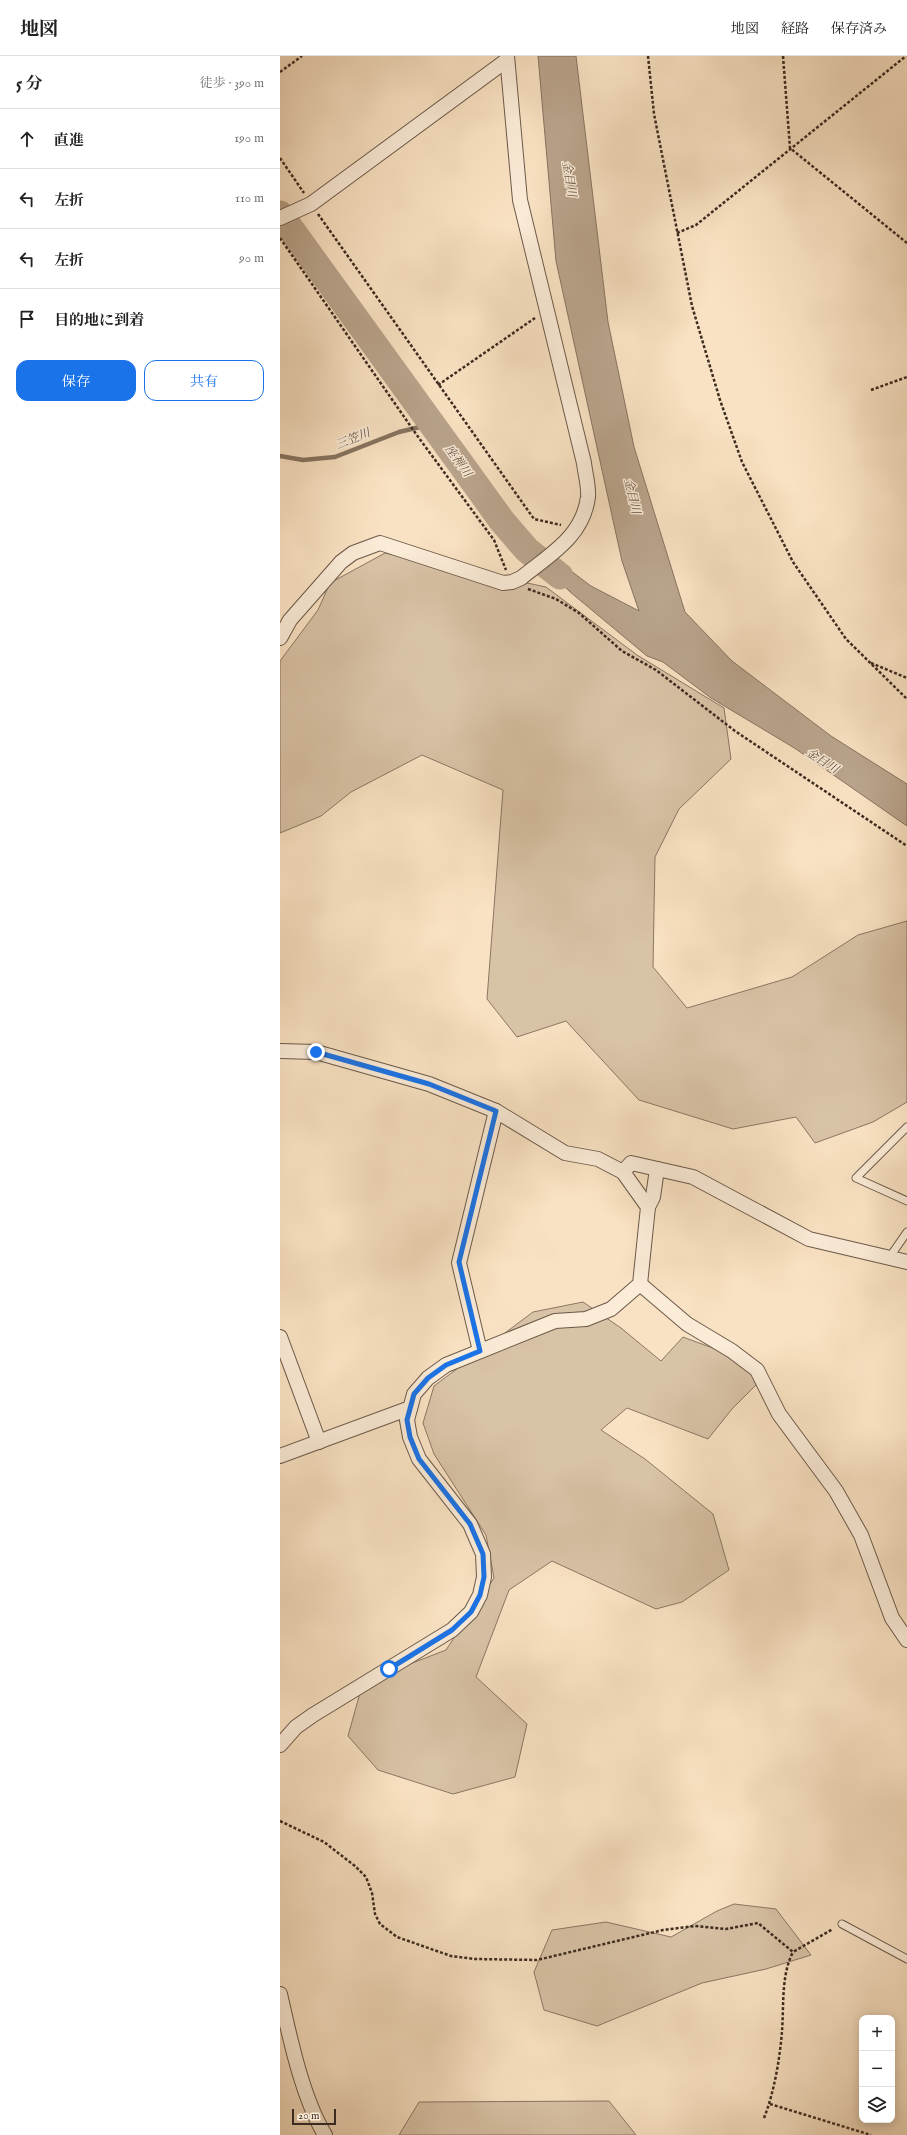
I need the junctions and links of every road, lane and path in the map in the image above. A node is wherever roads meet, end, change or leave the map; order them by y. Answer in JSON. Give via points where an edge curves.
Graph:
{"nodes":[{"id":1,"x":302,"y":56,"type":"edge"},
{"id":2,"x":648,"y":56,"type":"edge"},
{"id":3,"x":784,"y":56,"type":"edge"},
{"id":4,"x":906,"y":56,"type":"edge"},
{"id":5,"x":507,"y":58,"type":"edge"},
{"id":6,"x":280,"y":72,"type":"edge"},
{"id":7,"x":790,"y":148,"type":"junction"},
{"id":8,"x":280,"y":158,"type":"edge"},
{"id":9,"x":311,"y":204,"type":"junction"},
{"id":10,"x":280,"y":218,"type":"edge"},
{"id":11,"x":677,"y":233,"type":"junction"},
{"id":12,"x":280,"y":238,"type":"edge"},
{"id":13,"x":907,"y":243,"type":"edge"},
{"id":14,"x":546,"y":311,"type":"junction"},
{"id":15,"x":907,"y":377,"type":"edge"},
{"id":16,"x":438,"y":385,"type":"junction"},
{"id":17,"x":871,"y":390,"type":"dead end"},
{"id":18,"x":572,"y":534,"type":"junction"},
{"id":19,"x":516,"y":580,"type":"junction"},
{"id":20,"x":280,"y":638,"type":"edge"},
{"id":21,"x":869,"y":662,"type":"junction"},
{"id":22,"x":907,"y":678,"type":"edge"},
{"id":23,"x":907,"y":698,"type":"edge"},
{"id":24,"x":907,"y":846,"type":"edge"},
{"id":25,"x":280,"y":1051,"type":"edge"},
{"id":26,"x":496,"y":1111,"type":"junction"},
{"id":27,"x":907,"y":1127,"type":"edge"},
{"id":28,"x":657,"y":1169,"type":"junction"},
{"id":29,"x":622,"y":1172,"type":"junction"},
{"id":30,"x":907,"y":1201,"type":"edge"},
{"id":31,"x":648,"y":1207,"type":"junction"},
{"id":32,"x":907,"y":1232,"type":"edge"},
{"id":33,"x":889,"y":1258,"type":"junction"},
{"id":34,"x":907,"y":1262,"type":"edge"},
{"id":35,"x":640,"y":1284,"type":"junction"},
{"id":36,"x":280,"y":1337,"type":"edge"},
{"id":37,"x":480,"y":1351,"type":"junction"},
{"id":38,"x":410,"y":1408,"type":"junction"},
{"id":39,"x":319,"y":1442,"type":"junction"},
{"id":40,"x":280,"y":1456,"type":"edge"},
{"id":41,"x":907,"y":1640,"type":"edge"},
{"id":42,"x":280,"y":1745,"type":"edge"},
{"id":43,"x":280,"y":1821,"type":"edge"},
{"id":44,"x":842,"y":1924,"type":"joint"},
{"id":45,"x":792,"y":1952,"type":"junction"},
{"id":46,"x":907,"y":1960,"type":"edge"},
{"id":47,"x":280,"y":1994,"type":"edge"},
{"id":48,"x":770,"y":2104,"type":"junction"},
{"id":49,"x":764,"y":2118,"type":"dead end"},
{"id":50,"x":326,"y":2135,"type":"edge"},
{"id":51,"x":870,"y":2135,"type":"edge"}],
"edges":[{"from":1,"to":6,"type":"path"},
{"from":2,"to":11,"type":"path","via":[[654,114]]},
{"from":3,"to":7,"type":"path"},
{"from":4,"to":7,"type":"path"},
{"from":5,"to":9,"type":"street"},
{"from":5,"to":14,"type":"street","via":[[520,200]]},
{"from":7,"to":11,"type":"path","via":[[696,225]]},
{"from":7,"to":13,"type":"path"},
{"from":8,"to":9,"type":"path"},
{"from":9,"to":10,"type":"street"},
{"from":9,"to":16,"type":"path"},
{"from":11,"to":21,"type":"path","via":[[692,306],[720,400],[742,462],[793,562],[846,639]]},
{"from":12,"to":19,"type":"path","via":[[416,434],[494,540]]},
{"from":14,"to":16,"type":"path"},
{"from":14,"to":18,"type":"street","via":[[584,463],[588,495],[584,513]]},
{"from":15,"to":17,"type":"path"},
{"from":16,"to":18,"type":"path","via":[[534,519]]},
{"from":18,"to":19,"type":"street"},
{"from":19,"to":20,"type":"street","via":[[503,583],[380,543],[353,553],[341,562],[290,620]]},
{"from":19,"to":24,"type":"path","via":[[556,599],[578,613],[622,651],[656,670],[735,731]]},
{"from":21,"to":22,"type":"path"},
{"from":21,"to":23,"type":"path"},
{"from":25,"to":26,"type":"street","via":[[316,1052],[429,1084]]},
{"from":26,"to":29,"type":"street","via":[[565,1153],[598,1159]]},
{"from":26,"to":37,"type":"street","via":[[459,1262]]},
{"from":27,"to":30,"type":"lane","via":[[856,1178]]},
{"from":28,"to":29,"type":"street","via":[[631,1164]]},
{"from":28,"to":31,"type":"street","via":[[653,1197]]},
{"from":28,"to":33,"type":"street","via":[[693,1177],[809,1238]]},
{"from":29,"to":31,"type":"street"},
{"from":31,"to":35,"type":"street"},
{"from":32,"to":33,"type":"lane"},
{"from":33,"to":34,"type":"street"},
{"from":35,"to":37,"type":"street","via":[[611,1309],[586,1319],[555,1321]]},
{"from":35,"to":41,"type":"street","via":[[687,1324],[732,1351],[757,1370],[779,1414],[836,1491],[861,1535],[892,1618]]},
{"from":36,"to":39,"type":"street"},
{"from":37,"to":38,"type":"street","via":[[446,1365],[428,1378],[414,1394]]},
{"from":38,"to":39,"type":"street"},
{"from":38,"to":42,"type":"street","via":[[407,1420],[410,1437],[419,1459],[470,1524],[483,1554],[484,1577],[480,1595],[471,1612],[452,1630],[296,1726]]},
{"from":39,"to":40,"type":"street"},
{"from":43,"to":45,"type":"path","via":[[324,1842],[366,1877],[380,1924],[397,1937],[451,1956],[537,1960],[663,1930],[695,1926],[726,1929],[758,1923]]},
{"from":44,"to":45,"type":"path"},
{"from":44,"to":46,"type":"lane"},
{"from":45,"to":48,"type":"path","via":[[786,1964],[782,2033]]},
{"from":47,"to":50,"type":"street","via":[[308,2094]]},
{"from":48,"to":49,"type":"path"},
{"from":48,"to":51,"type":"path"}]}
